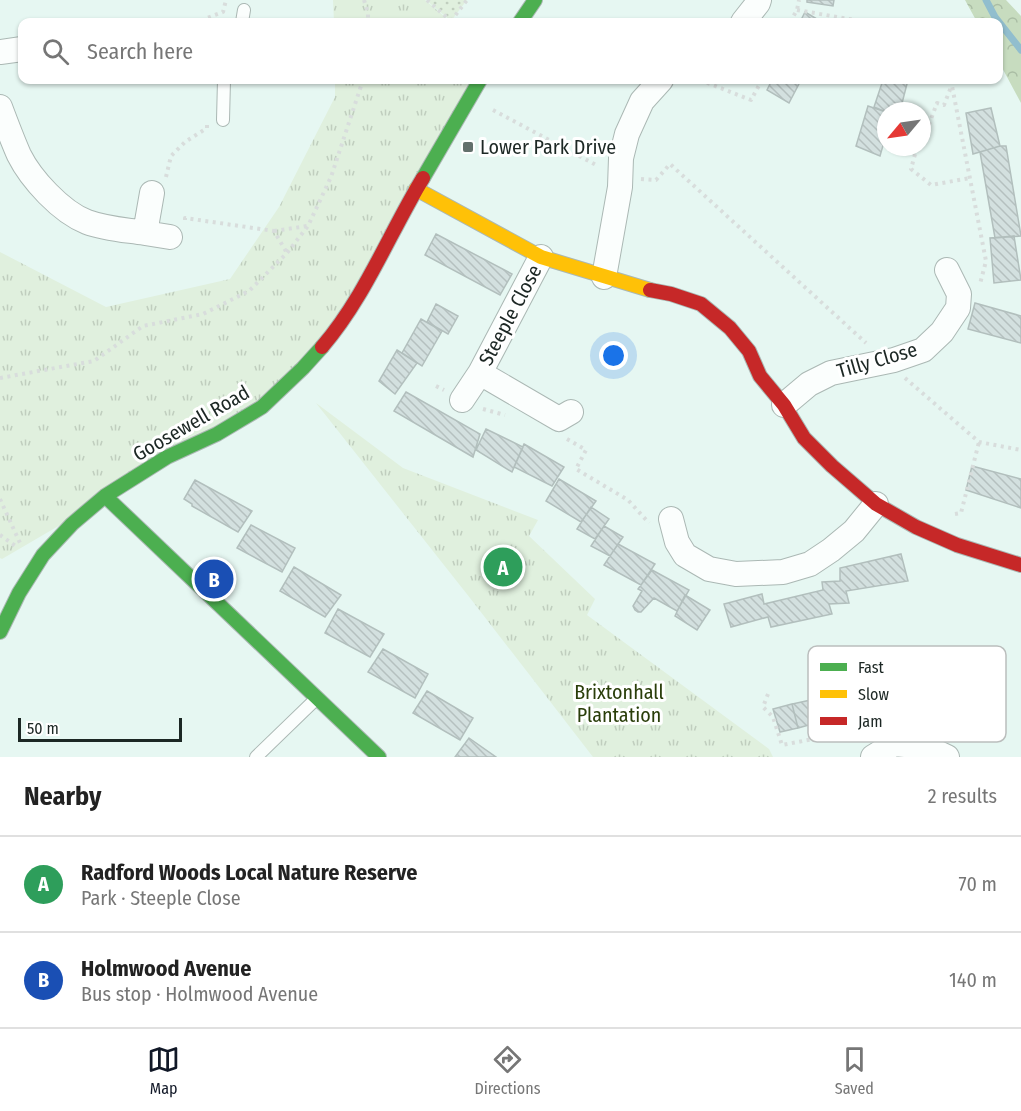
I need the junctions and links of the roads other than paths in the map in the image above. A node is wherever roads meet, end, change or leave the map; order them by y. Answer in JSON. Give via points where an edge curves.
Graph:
{"nodes":[{"id":1,"x":535,"y":0,"type":"edge"},
{"id":2,"x":759,"y":0,"type":"edge"},
{"id":3,"x":244,"y":10,"type":"dead end"},
{"id":4,"x":243,"y":18,"type":"edge"},
{"id":5,"x":523,"y":18,"type":"edge"},
{"id":6,"x":745,"y":18,"type":"edge"},
{"id":7,"x":18,"y":50,"type":"edge"},
{"id":8,"x":0,"y":52,"type":"edge"},
{"id":9,"x":224,"y":84,"type":"edge"},
{"id":10,"x":478,"y":84,"type":"edge"},
{"id":11,"x":657,"y":84,"type":"edge"},
{"id":12,"x":0,"y":107,"type":"edge"},
{"id":13,"x":223,"y":120,"type":"dead end"},
{"id":14,"x":416,"y":189,"type":"junction"},
{"id":15,"x":152,"y":193,"type":"road end"},
{"id":16,"x":146,"y":233,"type":"junction"},
{"id":17,"x":170,"y":237,"type":"road end"},
{"id":18,"x":541,"y":257,"type":"junction"},
{"id":19,"x":947,"y":270,"type":"dead end"},
{"id":20,"x":604,"y":277,"type":"junction"},
{"id":21,"x":480,"y":373,"type":"junction"},
{"id":22,"x":462,"y":400,"type":"dead end"},
{"id":23,"x":784,"y":405,"type":"junction"},
{"id":24,"x":565,"y":415,"type":"road end"},
{"id":25,"x":105,"y":496,"type":"junction"},
{"id":26,"x":876,"y":504,"type":"junction"},
{"id":27,"x":670,"y":519,"type":"dead end"},
{"id":28,"x":1021,"y":565,"type":"edge"},
{"id":29,"x":0,"y":632,"type":"edge"},
{"id":30,"x":318,"y":697,"type":"junction"},
{"id":31,"x":256,"y":757,"type":"edge"},
{"id":32,"x":379,"y":757,"type":"edge"},
{"id":33,"x":873,"y":757,"type":"edge"},
{"id":34,"x":947,"y":757,"type":"edge"}],
"edges":[{"from":1,"to":5,"type":"street"},
{"from":2,"to":6,"type":"street"},
{"from":3,"to":4,"type":"lane"},
{"from":7,"to":8,"type":"street"},
{"from":9,"to":13,"type":"lane"},
{"from":10,"to":14,"type":"street","name":"Goosewell Road"},
{"from":11,"to":20,"type":"street","via":[[642,101],[627,134]]},
{"from":12,"to":16,"type":"street","via":[[20,156],[52,199],[86,221]]},
{"from":14,"to":18,"type":"street"},
{"from":14,"to":25,"type":"street","name":"Goosewell Road","via":[[339,327],[303,368],[262,407],[167,457]]},
{"from":15,"to":16,"type":"street"},
{"from":16,"to":17,"type":"street"},
{"from":18,"to":20,"type":"street"},
{"from":18,"to":21,"type":"street","name":"Steeple Close"},
{"from":19,"to":23,"type":"street","name":"Tilly Close","via":[[959,294],[957,308],[942,332],[923,350],[831,373],[809,384]]},
{"from":20,"to":23,"type":"street","via":[[701,304],[730,328],[749,351],[760,376]]},
{"from":21,"to":22,"type":"street","name":"Steeple Close"},
{"from":21,"to":24,"type":"street","name":"Steeple Close"},
{"from":23,"to":26,"type":"street","via":[[804,438]]},
{"from":25,"to":29,"type":"street","name":"Goosewell Road","via":[[43,555]]},
{"from":25,"to":30,"type":"street"},
{"from":26,"to":27,"type":"street","via":[[855,531],[831,550],[810,564],[783,572],[736,574],[709,569],[685,555]]},
{"from":26,"to":28,"type":"street","via":[[957,545]]},
{"from":30,"to":31,"type":"lane"},
{"from":30,"to":32,"type":"street"},
{"from":33,"to":34,"type":"street","via":[[894,744],[926,747]]}]}
